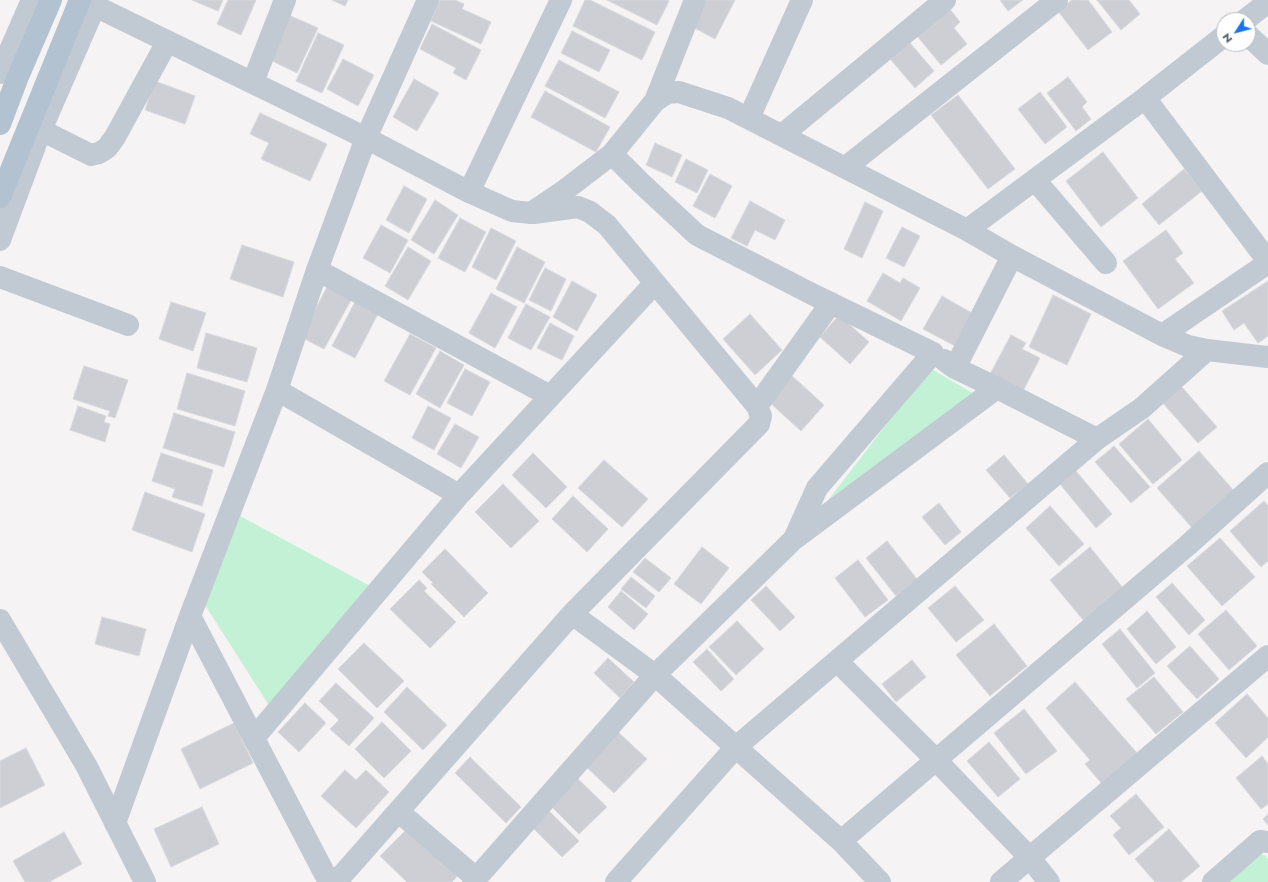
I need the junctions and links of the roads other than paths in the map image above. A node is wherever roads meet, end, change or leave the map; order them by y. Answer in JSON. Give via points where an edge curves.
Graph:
{"nodes":[{"id":1,"x":32,"y":0,"type":"edge"},
{"id":2,"x":51,"y":0,"type":"edge"},
{"id":3,"x":285,"y":0,"type":"edge"},
{"id":4,"x":428,"y":0,"type":"edge"},
{"id":5,"x":561,"y":0,"type":"edge"},
{"id":6,"x":695,"y":0,"type":"edge"},
{"id":7,"x":802,"y":0,"type":"edge"},
{"id":8,"x":945,"y":0,"type":"edge"},
{"id":9,"x":1057,"y":0,"type":"edge"},
{"id":10,"x":90,"y":2,"type":"edge"},
{"id":11,"x":1268,"y":2,"type":"edge"},
{"id":12,"x":1255,"y":12,"type":"edge"},
{"id":13,"x":167,"y":42,"type":"junction"},
{"id":14,"x":1216,"y":42,"type":"edge"},
{"id":15,"x":1256,"y":43,"type":"edge"},
{"id":16,"x":1268,"y":54,"type":"edge"},
{"id":17,"x":0,"y":73,"type":"edge"},
{"id":18,"x":253,"y":82,"type":"junction"},
{"id":19,"x":1145,"y":98,"type":"junction"},
{"id":20,"x":654,"y":101,"type":"junction"},
{"id":21,"x":749,"y":118,"type":"junction"},
{"id":22,"x":0,"y":124,"type":"edge"},
{"id":23,"x":41,"y":130,"type":"junction"},
{"id":24,"x":782,"y":135,"type":"junction"},
{"id":25,"x":366,"y":138,"type":"junction"},
{"id":26,"x":612,"y":154,"type":"junction"},
{"id":27,"x":846,"y":168,"type":"junction"},
{"id":28,"x":1035,"y":180,"type":"junction"},
{"id":29,"x":469,"y":192,"type":"junction"},
{"id":30,"x":0,"y":197,"type":"edge"},
{"id":31,"x":531,"y":214,"type":"junction"},
{"id":32,"x":968,"y":230,"type":"junction"},
{"id":33,"x":0,"y":240,"type":"edge"},
{"id":34,"x":1012,"y":256,"type":"junction"},
{"id":35,"x":1106,"y":262,"type":"dead end"},
{"id":36,"x":1268,"y":262,"type":"edge"},
{"id":37,"x":317,"y":270,"type":"junction"},
{"id":38,"x":0,"y":277,"type":"edge"},
{"id":39,"x":655,"y":283,"type":"junction"},
{"id":40,"x":831,"y":303,"type":"junction"},
{"id":41,"x":128,"y":325,"type":"dead end"},
{"id":42,"x":1162,"y":335,"type":"junction"},
{"id":43,"x":1207,"y":350,"type":"junction"},
{"id":44,"x":933,"y":353,"type":"junction"},
{"id":45,"x":1268,"y":357,"type":"edge"},
{"id":46,"x":955,"y":368,"type":"junction"},
{"id":47,"x":997,"y":388,"type":"junction"},
{"id":48,"x":276,"y":390,"type":"junction"},
{"id":49,"x":550,"y":396,"type":"junction"},
{"id":50,"x":757,"y":406,"type":"junction"},
{"id":51,"x":1096,"y":439,"type":"junction"},
{"id":52,"x":1268,"y":473,"type":"edge"},
{"id":53,"x":459,"y":494,"type":"junction"},
{"id":54,"x":793,"y":540,"type":"junction"},
{"id":55,"x":572,"y":614,"type":"junction"},
{"id":56,"x":190,"y":616,"type":"junction"},
{"id":57,"x":0,"y":620,"type":"edge"},
{"id":58,"x":1268,"y":656,"type":"edge"},
{"id":59,"x":837,"y":661,"type":"junction"},
{"id":60,"x":655,"y":675,"type":"junction"},
{"id":61,"x":254,"y":738,"type":"junction"},
{"id":62,"x":736,"y":747,"type":"junction"},
{"id":63,"x":936,"y":760,"type":"junction"},
{"id":64,"x":399,"y":812,"type":"junction"},
{"id":65,"x":115,"y":823,"type":"junction"},
{"id":66,"x":841,"y":841,"type":"junction"},
{"id":67,"x":1268,"y":842,"type":"edge"},
{"id":68,"x":1030,"y":858,"type":"junction"},
{"id":69,"x":475,"y":880,"type":"edge"},
{"id":70,"x":145,"y":882,"type":"edge"},
{"id":71,"x":330,"y":882,"type":"edge"},
{"id":72,"x":336,"y":882,"type":"edge"},
{"id":73,"x":616,"y":882,"type":"edge"},
{"id":74,"x":880,"y":882,"type":"edge"},
{"id":75,"x":1001,"y":882,"type":"edge"},
{"id":76,"x":1049,"y":882,"type":"edge"},
{"id":77,"x":1213,"y":882,"type":"edge"}],
"edges":[{"from":1,"to":17,"type":"street"},
{"from":2,"to":22,"type":"main road"},
{"from":3,"to":18,"type":"street"},
{"from":4,"to":25,"type":"street"},
{"from":5,"to":29,"type":"street"},
{"from":6,"to":20,"type":"street"},
{"from":7,"to":21,"type":"street"},
{"from":8,"to":24,"type":"street"},
{"from":9,"to":27,"type":"street"},
{"from":10,"to":13,"type":"street"},
{"from":10,"to":23,"type":"street"},
{"from":10,"to":30,"type":"main road"},
{"from":11,"to":12,"type":"street"},
{"from":13,"to":18,"type":"street"},
{"from":13,"to":23,"type":"street","via":[[107,148],[91,155]]},
{"from":14,"to":19,"type":"street"},
{"from":15,"to":16,"type":"street"},
{"from":18,"to":25,"type":"street"},
{"from":19,"to":28,"type":"street"},
{"from":19,"to":36,"type":"street"},
{"from":20,"to":21,"type":"street","via":[[667,93],[679,92],[728,108]]},
{"from":20,"to":26,"type":"street"},
{"from":21,"to":24,"type":"street"},
{"from":23,"to":33,"type":"street"},
{"from":24,"to":27,"type":"street"},
{"from":25,"to":29,"type":"street"},
{"from":25,"to":37,"type":"street"},
{"from":26,"to":31,"type":"street"},
{"from":26,"to":40,"type":"street","via":[[697,235]]},
{"from":27,"to":32,"type":"street"},
{"from":28,"to":32,"type":"street"},
{"from":28,"to":35,"type":"street"},
{"from":29,"to":31,"type":"street","via":[[512,211]]},
{"from":31,"to":39,"type":"street","via":[[578,208],[590,212],[607,225]]},
{"from":32,"to":34,"type":"street"},
{"from":34,"to":42,"type":"street"},
{"from":34,"to":46,"type":"street"},
{"from":36,"to":42,"type":"street"},
{"from":37,"to":48,"type":"street"},
{"from":37,"to":49,"type":"street"},
{"from":38,"to":41,"type":"street"},
{"from":39,"to":49,"type":"street"},
{"from":39,"to":50,"type":"street"},
{"from":40,"to":44,"type":"street"},
{"from":40,"to":50,"type":"street"},
{"from":42,"to":43,"type":"street","via":[[1188,346]]},
{"from":43,"to":45,"type":"street"},
{"from":43,"to":51,"type":"street","via":[[1142,408]]},
{"from":44,"to":46,"type":"street"},
{"from":44,"to":54,"type":"street","via":[[817,488]]},
{"from":46,"to":47,"type":"street"},
{"from":47,"to":51,"type":"street"},
{"from":47,"to":54,"type":"street"},
{"from":48,"to":53,"type":"street"},
{"from":48,"to":56,"type":"street"},
{"from":49,"to":53,"type":"street"},
{"from":50,"to":55,"type":"street","via":[[761,416],[759,424]]},
{"from":51,"to":59,"type":"street"},
{"from":52,"to":63,"type":"street","via":[[1188,545]]},
{"from":53,"to":61,"type":"street"},
{"from":54,"to":60,"type":"street"},
{"from":55,"to":60,"type":"street"},
{"from":55,"to":64,"type":"street"},
{"from":56,"to":61,"type":"street"},
{"from":56,"to":65,"type":"street"},
{"from":57,"to":65,"type":"street","via":[[86,765]]},
{"from":58,"to":68,"type":"street"},
{"from":59,"to":62,"type":"street"},
{"from":59,"to":63,"type":"street"},
{"from":60,"to":62,"type":"street"},
{"from":60,"to":69,"type":"street"},
{"from":61,"to":71,"type":"street"},
{"from":62,"to":66,"type":"street"},
{"from":62,"to":73,"type":"street"},
{"from":63,"to":66,"type":"street"},
{"from":63,"to":68,"type":"street"},
{"from":64,"to":69,"type":"street"},
{"from":64,"to":72,"type":"street"},
{"from":65,"to":70,"type":"street"},
{"from":66,"to":74,"type":"street"},
{"from":67,"to":77,"type":"street","via":[[1260,841]]},
{"from":68,"to":75,"type":"street"},
{"from":68,"to":76,"type":"street"}]}
